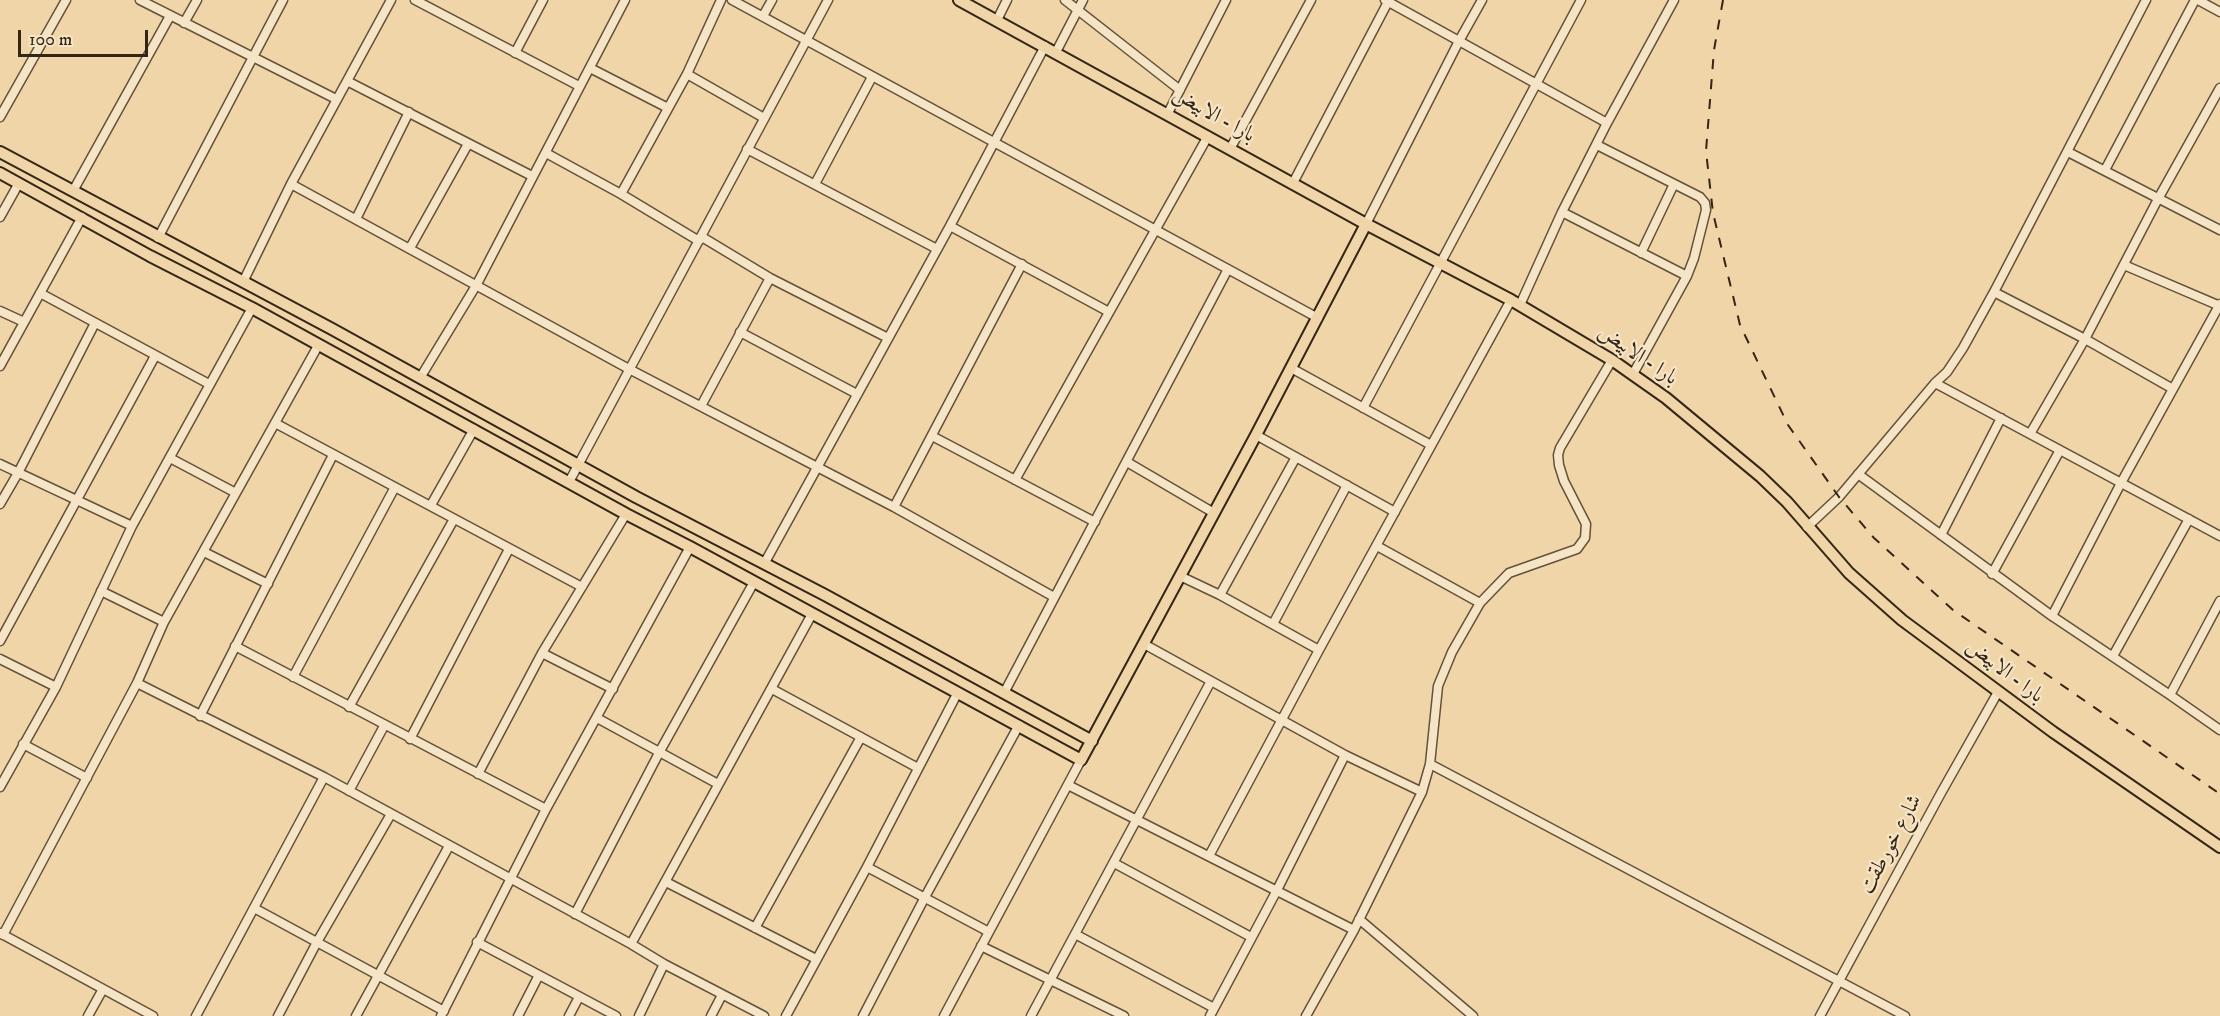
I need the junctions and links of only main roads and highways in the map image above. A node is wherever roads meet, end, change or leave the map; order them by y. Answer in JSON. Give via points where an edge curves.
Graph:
{"nodes":[{"id":1,"x":959,"y":0,"type":"edge"},
{"id":2,"x":0,"y":152,"type":"edge"},
{"id":3,"x":0,"y":173,"type":"edge"},
{"id":4,"x":1366,"y":224,"type":"junction"},
{"id":5,"x":1092,"y":741,"type":"junction"},
{"id":6,"x":2220,"y":847,"type":"edge"}],
"edges":[{"from":1,"to":4,"type":"main road","name":"بارا - الابيض"},
{"from":2,"to":5,"type":"main road"},
{"from":3,"to":5,"type":"main road","via":[[1081,760]]},
{"from":4,"to":5,"type":"main road"},
{"from":4,"to":6,"type":"main road","name":"بارا - الابيض","via":[[1515,302],[1612,360],[1666,398],[1760,476],[1849,573],[1902,620],[2062,739]]}]}
